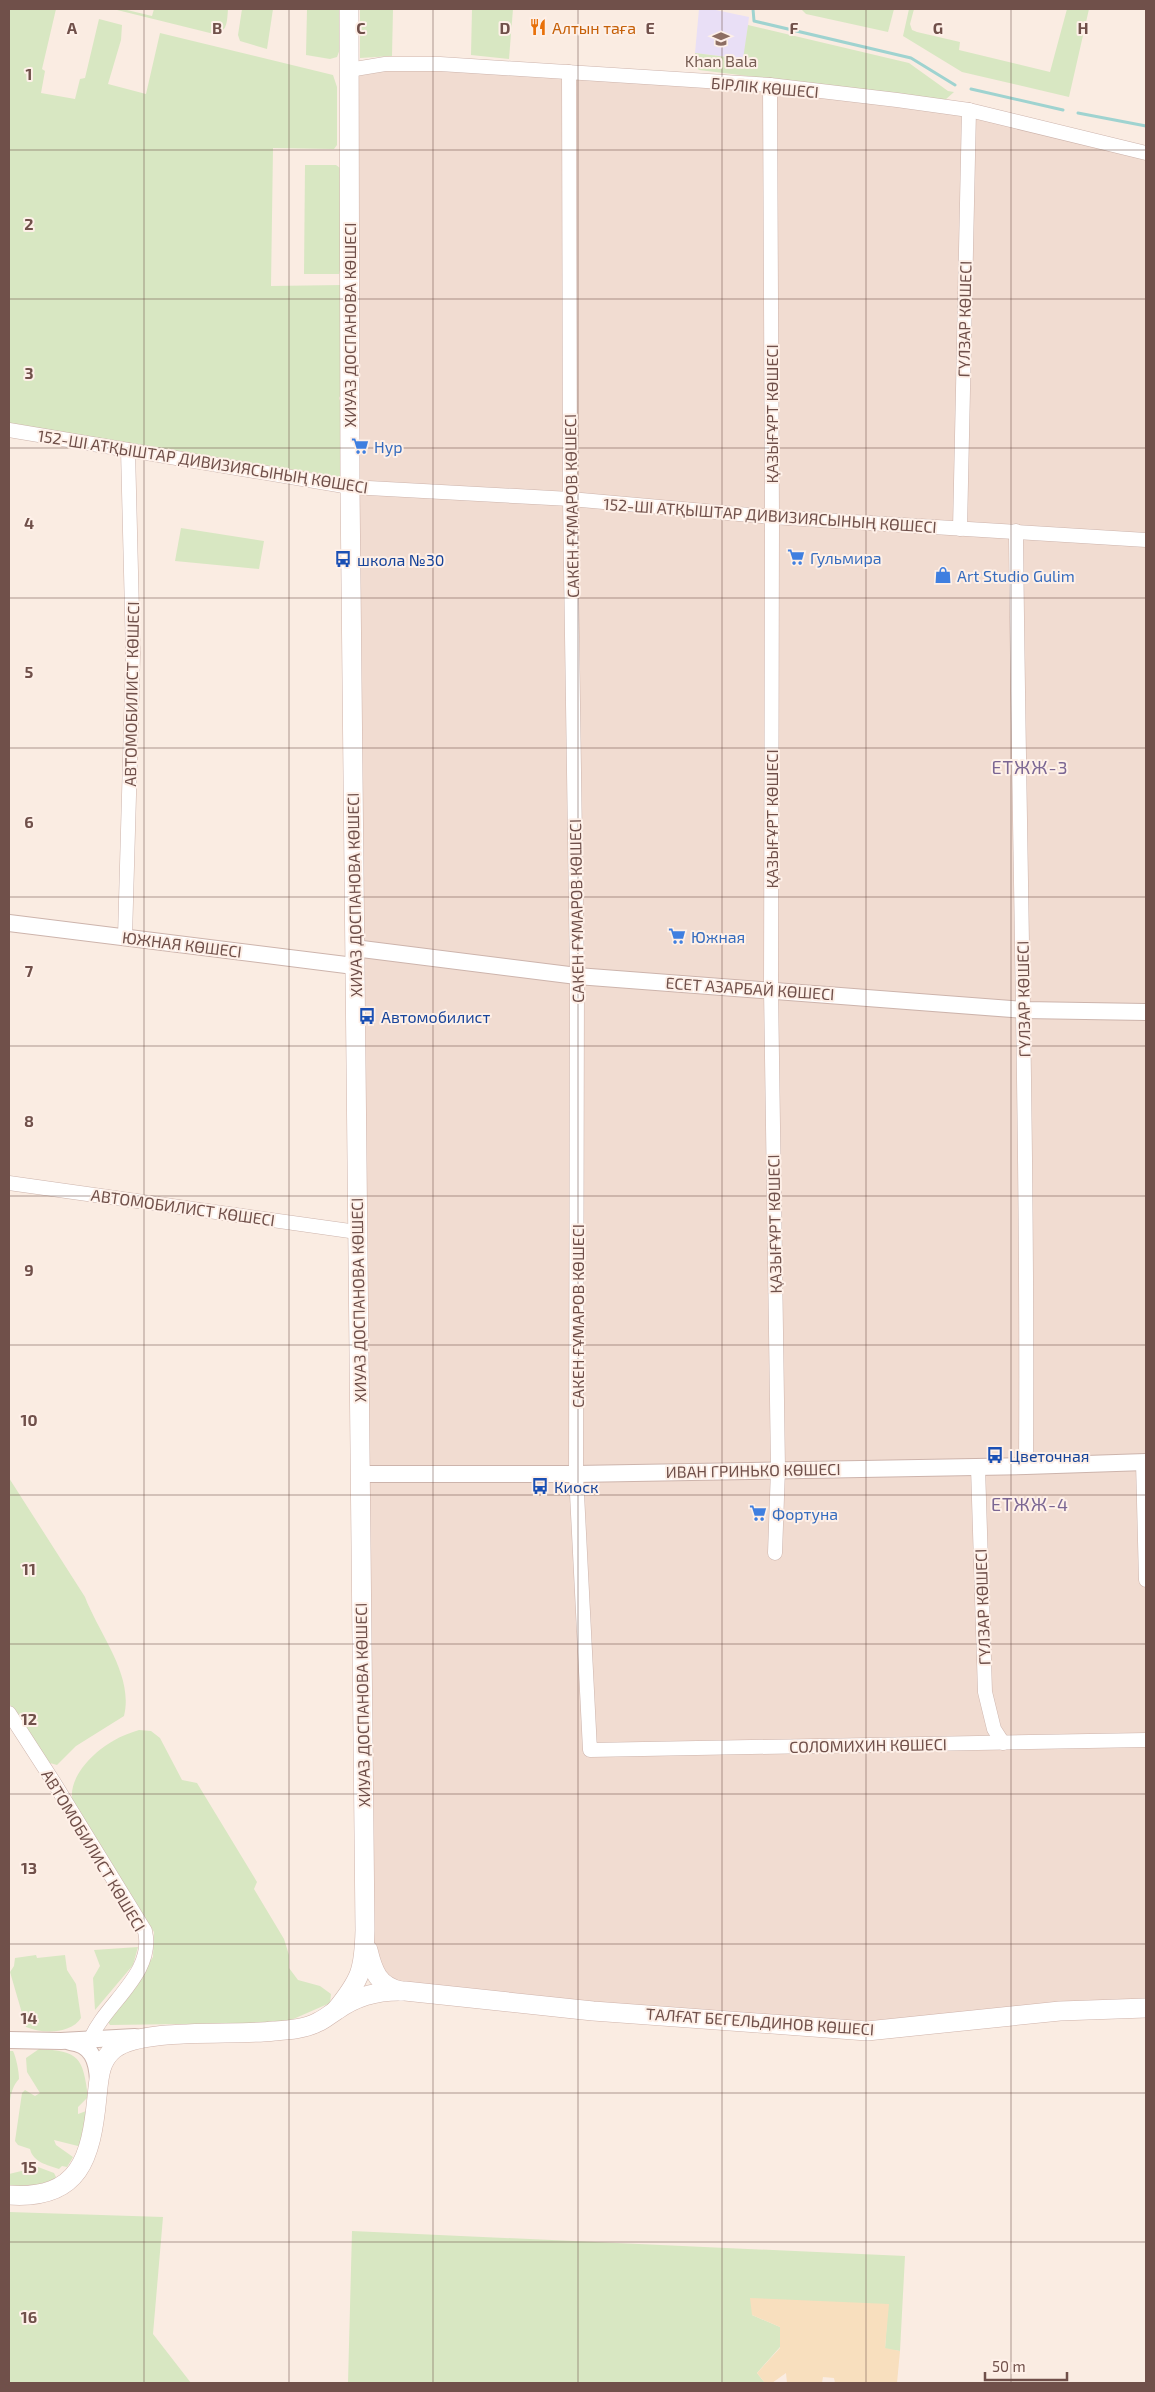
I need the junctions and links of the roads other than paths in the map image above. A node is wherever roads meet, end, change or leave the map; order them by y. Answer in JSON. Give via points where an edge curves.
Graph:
{"nodes":[{"id":1,"x":349,"y":9,"type":"edge"},
{"id":2,"x":349,"y":70,"type":"junction"},
{"id":3,"x":569,"y":72,"type":"junction"},
{"id":4,"x":770,"y":85,"type":"junction"},
{"id":5,"x":969,"y":110,"type":"junction"},
{"id":6,"x":1146,"y":153,"type":"edge"},
{"id":7,"x":9,"y":430,"type":"edge"},
{"id":8,"x":128,"y":450,"type":"junction"},
{"id":9,"x":350,"y":486,"type":"junction"},
{"id":10,"x":570,"y":499,"type":"junction"},
{"id":11,"x":772,"y":517,"type":"junction"},
{"id":12,"x":960,"y":529,"type":"junction"},
{"id":13,"x":1016,"y":531,"type":"junction"},
{"id":14,"x":1146,"y":540,"type":"edge"},
{"id":15,"x":9,"y":923,"type":"edge"},
{"id":16,"x":125,"y":937,"type":"junction"},
{"id":17,"x":354,"y":957,"type":"junction"},
{"id":18,"x":577,"y":976,"type":"junction"},
{"id":19,"x":771,"y":989,"type":"junction"},
{"id":20,"x":1024,"y":1010,"type":"junction"},
{"id":21,"x":1146,"y":1012,"type":"edge"},
{"id":22,"x":9,"y":1183,"type":"edge"},
{"id":23,"x":357,"y":1232,"type":"junction"},
{"id":24,"x":1145,"y":1462,"type":"edge"},
{"id":25,"x":1026,"y":1466,"type":"junction"},
{"id":26,"x":978,"y":1467,"type":"junction"},
{"id":27,"x":778,"y":1469,"type":"junction"},
{"id":28,"x":360,"y":1474,"type":"junction"},
{"id":29,"x":576,"y":1474,"type":"junction"},
{"id":30,"x":775,"y":1553,"type":"dead end"},
{"id":31,"x":1146,"y":1580,"type":"edge"},
{"id":32,"x":9,"y":1713,"type":"edge"},
{"id":33,"x":1146,"y":1740,"type":"edge"},
{"id":34,"x":1003,"y":1743,"type":"junction"},
{"id":35,"x":590,"y":1750,"type":"joint"},
{"id":36,"x":365,"y":1930,"type":"junction"},
{"id":37,"x":405,"y":1991,"type":"junction"},
{"id":38,"x":1146,"y":2008,"type":"edge"},
{"id":39,"x":336,"y":2010,"type":"junction"},
{"id":40,"x":147,"y":2036,"type":"junction"},
{"id":41,"x":9,"y":2040,"type":"edge"},
{"id":42,"x":90,"y":2040,"type":"junction"},
{"id":43,"x":61,"y":2041,"type":"junction"},
{"id":44,"x":99,"y":2077,"type":"junction"},
{"id":45,"x":9,"y":2195,"type":"edge"}],
"edges":[{"from":1,"to":2,"type":"main road","name":"ХИУАЗ ДОСПАНОВА КӨШЕСІ"},
{"from":2,"to":3,"type":"street","name":"БІРЛІК КӨШЕСІ","via":[[380,64],[419,63]]},
{"from":2,"to":9,"type":"main road","name":"ХИУАЗ ДОСПАНОВА КӨШЕСІ"},
{"from":3,"to":4,"type":"street","name":"БІРЛІК КӨШЕСІ"},
{"from":3,"to":10,"type":"street","name":"САКЕН ҒҰМАРОВ КӨШЕСІ"},
{"from":4,"to":5,"type":"street","name":"БІРЛІК КӨШЕСІ"},
{"from":4,"to":11,"type":"street","name":"ҚАЗЫҒҰРТ КӨШЕСІ"},
{"from":5,"to":6,"type":"street","name":"БІРЛІК КӨШЕСІ"},
{"from":5,"to":12,"type":"street","name":"ГҮЛЗАР КӨШЕСІ"},
{"from":7,"to":8,"type":"street","name":"152-ШІ АТҚЫШТАР ДИВИЗИЯСЫНЫҢ КӨШЕСІ"},
{"from":8,"to":9,"type":"street","name":"152-ШІ АТҚЫШТАР ДИВИЗИЯСЫНЫҢ КӨШЕСІ"},
{"from":8,"to":16,"type":"street","name":"АВТОМОБИЛИСТ КӨШЕСІ","via":[[134,652]]},
{"from":9,"to":10,"type":"street","name":"152-ШІ АТҚЫШТАР ДИВИЗИЯСЫНЫҢ КӨШЕСІ"},
{"from":9,"to":17,"type":"main road","name":"ХИУАЗ ДОСПАНОВА КӨШЕСІ"},
{"from":10,"to":11,"type":"street","name":"152-ШІ АТҚЫШТАР ДИВИЗИЯСЫНЫҢ КӨШЕСІ"},
{"from":10,"to":18,"type":"street","name":"САКЕН ҒҰМАРОВ КӨШЕСІ"},
{"from":11,"to":12,"type":"street","name":"152-ШІ АТҚЫШТАР ДИВИЗИЯСЫНЫҢ КӨШЕСІ"},
{"from":11,"to":19,"type":"street","name":"ҚАЗЫҒҰРТ КӨШЕСІ"},
{"from":12,"to":13,"type":"street","name":"152-ШІ АТҚЫШТАР ДИВИЗИЯСЫНЫҢ КӨШЕСІ"},
{"from":13,"to":14,"type":"street","name":"152-ШІ АТҚЫШТАР ДИВИЗИЯСЫНЫҢ КӨШЕСІ"},
{"from":13,"to":20,"type":"street","name":"ГҮЛЗАР КӨШЕСІ"},
{"from":15,"to":16,"type":"street","name":"ЮЖНАЯ КӨШЕСІ"},
{"from":16,"to":17,"type":"street","name":"ЮЖНАЯ КӨШЕСІ"},
{"from":17,"to":18,"type":"street","name":"ЕСЕТ АЗАРБАЙ КӨШЕСІ"},
{"from":17,"to":23,"type":"main road","name":"ХИУАЗ ДОСПАНОВА КӨШЕСІ"},
{"from":18,"to":19,"type":"street","name":"ЕСЕТ АЗАРБАЙ КӨШЕСІ"},
{"from":18,"to":29,"type":"street","name":"САКЕН ҒҰМАРОВ КӨШЕСІ"},
{"from":19,"to":20,"type":"street","name":"ЕСЕТ АЗАРБАЙ КӨШЕСІ"},
{"from":19,"to":27,"type":"street","name":"ҚАЗЫҒҰРТ КӨШЕСІ"},
{"from":20,"to":21,"type":"street","name":"ЕСЕТ АЗАРБАЙ КӨШЕСІ"},
{"from":20,"to":25,"type":"street","name":"ГҮЛЗАР КӨШЕСІ"},
{"from":22,"to":23,"type":"street","name":"АВТОМОБИЛИСТ КӨШЕСІ"},
{"from":23,"to":28,"type":"main road","name":"ХИУАЗ ДОСПАНОВА КӨШЕСІ"},
{"from":24,"to":25,"type":"street","name":"ИВАН ГРИНЬКО КӨШЕСІ"},
{"from":24,"to":31,"type":"street"},
{"from":25,"to":26,"type":"street","name":"ИВАН ГРИНЬКО КӨШЕСІ"},
{"from":26,"to":27,"type":"street","name":"ИВАН ГРИНЬКО КӨШЕСІ"},
{"from":26,"to":34,"type":"street","name":"ГҮЛЗАР КӨШЕСІ","via":[[985,1692],[994,1729]]},
{"from":27,"to":29,"type":"street","name":"ИВАН ГРИНЬКО КӨШЕСІ"},
{"from":27,"to":30,"type":"street","name":"ҚАЗЫҒҰРТ КӨШЕСІ"},
{"from":28,"to":29,"type":"street","name":"ИВАН ГРИНЬКО КӨШЕСІ"},
{"from":28,"to":36,"type":"main road","name":"ХИУАЗ ДОСПАНОВА КӨШЕСІ"},
{"from":29,"to":35,"type":"street","name":"САКЕН ҒҰМАРОВ КӨШЕСІ"},
{"from":32,"to":42,"type":"street","name":"АВТОМОБИЛИСТ КӨШЕСІ","via":[[145,1931],[147,1950],[143,1961],[104,2014]]},
{"from":33,"to":34,"type":"street","name":"СОЛОМИХИН КӨШЕСІ"},
{"from":34,"to":35,"type":"street","name":"СОЛОМИХИН КӨШЕСІ"},
{"from":36,"to":37,"type":"main road","via":[[376,1976],[387,1986]]},
{"from":36,"to":39,"type":"main road","via":[[362,1972]]},
{"from":37,"to":38,"type":"main road","name":"ТАЛҒАТ БЕГЕЛЬДИНОВ КӨШЕСІ","via":[[588,2010],[867,2031],[1060,2011]]},
{"from":37,"to":39,"type":"main road","via":[[374,1994]]},
{"from":39,"to":40,"type":"main road","via":[[319,2022],[290,2029]]},
{"from":40,"to":42,"type":"street"},
{"from":40,"to":44,"type":"main road","via":[[119,2045],[107,2056]]},
{"from":41,"to":43,"type":"street"},
{"from":42,"to":43,"type":"street"},
{"from":43,"to":44,"type":"street","via":[[86,2047],[96,2062]]},
{"from":44,"to":45,"type":"main road","via":[[93,2135],[74,2175],[62,2187],[47,2194]]}]}
